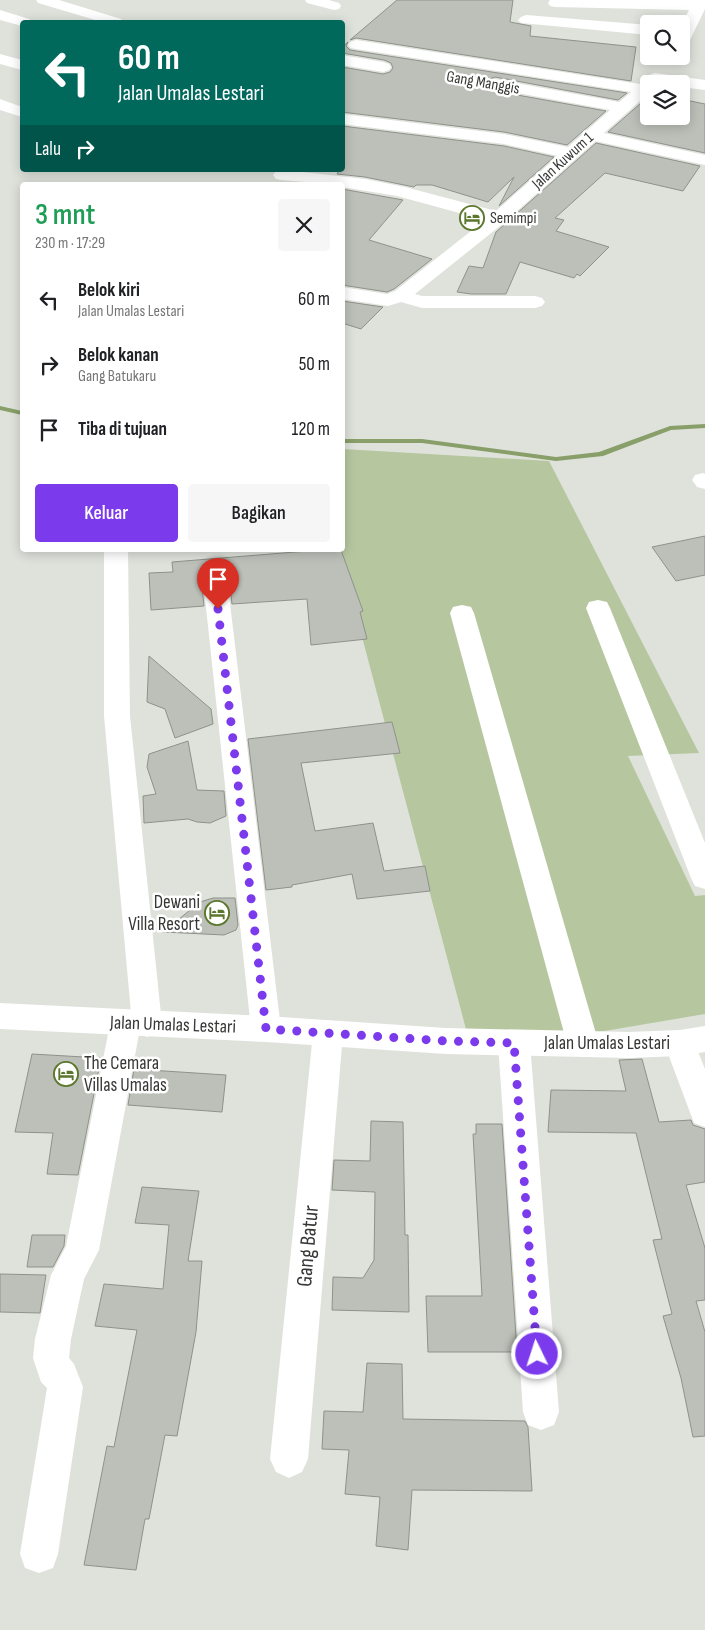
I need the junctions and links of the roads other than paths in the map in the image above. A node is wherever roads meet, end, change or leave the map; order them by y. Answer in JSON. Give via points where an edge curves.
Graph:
{"nodes":[{"id":1,"x":43,"y":0,"type":"edge"},
{"id":2,"x":312,"y":0,"type":"edge"},
{"id":3,"x":555,"y":3,"type":"dead end"},
{"id":4,"x":701,"y":3,"type":"edge"},
{"id":5,"x":334,"y":6,"type":"dead end"},
{"id":6,"x":0,"y":16,"type":"edge"},
{"id":7,"x":109,"y":20,"type":"edge"},
{"id":8,"x":526,"y":20,"type":"dead end"},
{"id":9,"x":20,"y":21,"type":"edge"},
{"id":10,"x":690,"y":23,"type":"edge"},
{"id":11,"x":640,"y":29,"type":"edge"},
{"id":12,"x":356,"y":45,"type":"dead end"},
{"id":13,"x":0,"y":59,"type":"edge"},
{"id":14,"x":345,"y":60,"type":"edge"},
{"id":15,"x":20,"y":64,"type":"edge"},
{"id":16,"x":665,"y":65,"type":"edge"},
{"id":17,"x":402,"y":69,"type":"dead end"},
{"id":18,"x":657,"y":75,"type":"edge"},
{"id":19,"x":479,"y":82,"type":"dead end"},
{"id":20,"x":640,"y":83,"type":"edge"},
{"id":21,"x":690,"y":85,"type":"edge"},
{"id":22,"x":705,"y":85,"type":"edge"},
{"id":23,"x":640,"y":93,"type":"edge"},
{"id":24,"x":0,"y":104,"type":"edge"},
{"id":25,"x":624,"y":108,"type":"junction"},
{"id":26,"x":20,"y":111,"type":"edge"},
{"id":27,"x":345,"y":119,"type":"edge"},
{"id":28,"x":592,"y":135,"type":"junction"},
{"id":29,"x":570,"y":153,"type":"junction"},
{"id":30,"x":705,"y":160,"type":"edge"},
{"id":31,"x":282,"y":175,"type":"dead end"},
{"id":32,"x":499,"y":218,"type":"junction"},
{"id":33,"x":345,"y":294,"type":"edge"},
{"id":34,"x":402,"y":295,"type":"junction"},
{"id":35,"x":535,"y":302,"type":"dead end"},
{"id":36,"x":116,"y":552,"type":"edge"},
{"id":37,"x":214,"y":570,"type":"dead end"},
{"id":38,"x":598,"y":608,"type":"dead end"},
{"id":39,"x":462,"y":612,"type":"dead end"},
{"id":40,"x":705,"y":878,"type":"edge"},
{"id":41,"x":0,"y":1016,"type":"edge"},
{"id":42,"x":136,"y":1024,"type":"junction"},
{"id":43,"x":266,"y":1029,"type":"junction"},
{"id":44,"x":328,"y":1033,"type":"junction"},
{"id":45,"x":693,"y":1041,"type":"edge"},
{"id":46,"x":514,"y":1043,"type":"junction"},
{"id":47,"x":583,"y":1044,"type":"junction"},
{"id":48,"x":705,"y":1113,"type":"edge"},
{"id":49,"x":541,"y":1412,"type":"dead end"},
{"id":50,"x":289,"y":1460,"type":"dead end"},
{"id":51,"x":40,"y":1554,"type":"dead end"}],
"edges":[{"from":1,"to":7,"type":"street"},
{"from":2,"to":5,"type":"street"},
{"from":3,"to":4,"type":"street"},
{"from":4,"to":10,"type":"street"},
{"from":6,"to":9,"type":"street"},
{"from":8,"to":11,"type":"street"},
{"from":12,"to":20,"type":"street"},
{"from":13,"to":15,"type":"street"},
{"from":14,"to":17,"type":"street"},
{"from":16,"to":18,"type":"street","name":"Jalan Kuwum 1"},
{"from":19,"to":25,"type":"street","name":"Gang Manggis"},
{"from":21,"to":22,"type":"street"},
{"from":23,"to":25,"type":"street","name":"Jalan Kuwum 1"},
{"from":24,"to":26,"type":"street"},
{"from":25,"to":28,"type":"street","name":"Jalan Kuwum 1"},
{"from":27,"to":29,"type":"street","via":[[504,139]]},
{"from":28,"to":29,"type":"street","name":"Jalan Kuwum 1"},
{"from":28,"to":30,"type":"street"},
{"from":29,"to":32,"type":"street","name":"Jalan Kuwum 1"},
{"from":31,"to":32,"type":"street","via":[[365,184]]},
{"from":32,"to":34,"type":"street","name":"Jalan Kuwum 1"},
{"from":33,"to":34,"type":"street","name":"Jalan Kuwum 1","via":[[378,299]]},
{"from":34,"to":35,"type":"street","via":[[422,302]]},
{"from":36,"to":42,"type":"street","via":[[117,716]]},
{"from":37,"to":43,"type":"street"},
{"from":38,"to":40,"type":"street"},
{"from":39,"to":47,"type":"street"},
{"from":41,"to":42,"type":"street","name":"Jalan Umalas Lestari"},
{"from":42,"to":43,"type":"street","name":"Jalan Umalas Lestari"},
{"from":42,"to":51,"type":"street","via":[[82,1250],[68,1275],[53,1339],[51,1358],[65,1387]]},
{"from":43,"to":44,"type":"street","name":"Jalan Umalas Lestari"},
{"from":44,"to":46,"type":"street","name":"Jalan Umalas Lestari"},
{"from":44,"to":50,"type":"street","name":"Gang Batur"},
{"from":45,"to":47,"type":"street","name":"Jalan Umalas Lestari"},
{"from":45,"to":48,"type":"street"},
{"from":46,"to":47,"type":"street","name":"Jalan Umalas Lestari"},
{"from":46,"to":49,"type":"street"}]}
